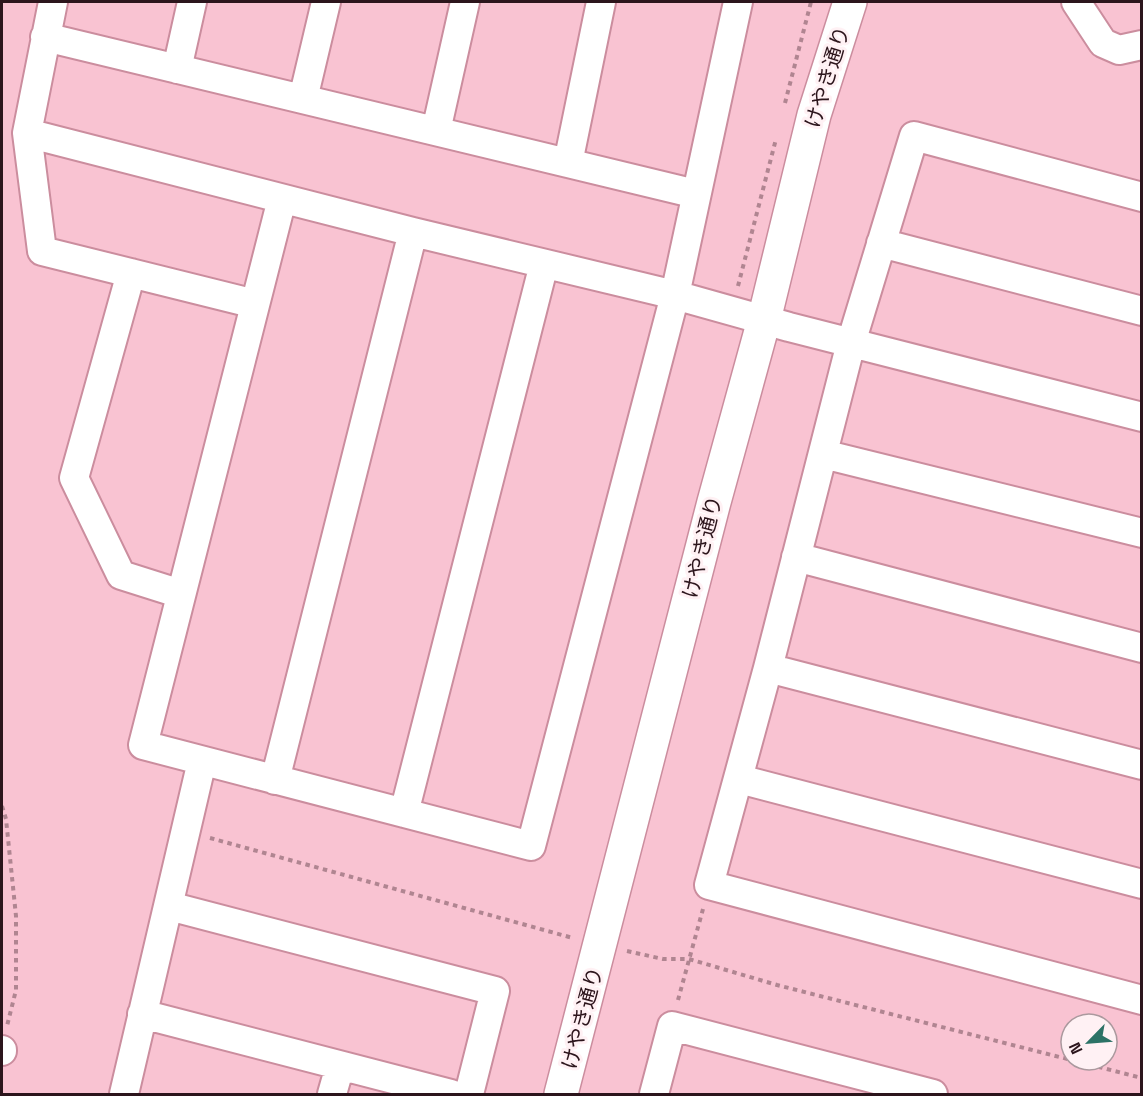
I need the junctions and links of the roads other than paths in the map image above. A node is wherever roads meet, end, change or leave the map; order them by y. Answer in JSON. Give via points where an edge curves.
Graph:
{"nodes":[{"id":1,"x":53,"y":2,"type":"edge"},
{"id":2,"x":192,"y":2,"type":"edge"},
{"id":3,"x":326,"y":2,"type":"edge"},
{"id":4,"x":465,"y":2,"type":"edge"},
{"id":5,"x":601,"y":2,"type":"edge"},
{"id":6,"x":738,"y":2,"type":"edge"},
{"id":7,"x":850,"y":2,"type":"edge"},
{"id":8,"x":1076,"y":2,"type":"edge"},
{"id":9,"x":45,"y":37,"type":"junction"},
{"id":10,"x":1142,"y":45,"type":"edge"},
{"id":11,"x":177,"y":69,"type":"junction"},
{"id":12,"x":303,"y":99,"type":"junction"},
{"id":13,"x":436,"y":131,"type":"junction"},
{"id":14,"x":27,"y":133,"type":"junction"},
{"id":15,"x":568,"y":163,"type":"junction"},
{"id":16,"x":696,"y":194,"type":"junction"},
{"id":17,"x":1142,"y":197,"type":"edge"},
{"id":18,"x":282,"y":199,"type":"junction"},
{"id":19,"x":413,"y":232,"type":"junction"},
{"id":20,"x":881,"y":243,"type":"junction"},
{"id":21,"x":544,"y":264,"type":"junction"},
{"id":22,"x":131,"y":273,"type":"junction"},
{"id":23,"x":675,"y":295,"type":"junction"},
{"id":24,"x":255,"y":304,"type":"junction"},
{"id":25,"x":1142,"y":311,"type":"edge"},
{"id":26,"x":764,"y":320,"type":"junction"},
{"id":27,"x":851,"y":343,"type":"junction"},
{"id":28,"x":1142,"y":417,"type":"edge"},
{"id":29,"x":823,"y":453,"type":"junction"},
{"id":30,"x":1142,"y":533,"type":"edge"},
{"id":31,"x":796,"y":557,"type":"junction"},
{"id":32,"x":181,"y":594,"type":"junction"},
{"id":33,"x":1142,"y":648,"type":"edge"},
{"id":34,"x":768,"y":668,"type":"junction"},
{"id":35,"x":202,"y":761,"type":"junction"},
{"id":36,"x":1142,"y":765,"type":"edge"},
{"id":37,"x":739,"y":779,"type":"junction"},
{"id":38,"x":275,"y":780,"type":"junction"},
{"id":39,"x":404,"y":813,"type":"junction"},
{"id":40,"x":1142,"y":884,"type":"edge"},
{"id":41,"x":169,"y":906,"type":"junction"},
{"id":42,"x":1142,"y":1000,"type":"edge"},
{"id":43,"x":142,"y":1014,"type":"junction"},
{"id":44,"x":340,"y":1066,"type":"junction"},
{"id":45,"x":124,"y":1095,"type":"edge"},
{"id":46,"x":332,"y":1095,"type":"edge"},
{"id":47,"x":451,"y":1095,"type":"edge"},
{"id":48,"x":469,"y":1095,"type":"edge"},
{"id":49,"x":561,"y":1095,"type":"edge"},
{"id":50,"x":654,"y":1095,"type":"edge"},
{"id":51,"x":933,"y":1095,"type":"edge"}],
"edges":[{"from":1,"to":9,"type":"street"},
{"from":2,"to":11,"type":"street"},
{"from":3,"to":12,"type":"street"},
{"from":4,"to":13,"type":"street"},
{"from":5,"to":15,"type":"street"},
{"from":6,"to":16,"type":"street"},
{"from":7,"to":26,"type":"street","name":"けやき通り","via":[[814,115]]},
{"from":8,"to":10,"type":"street","via":[[1103,43],[1119,50]]},
{"from":9,"to":11,"type":"street"},
{"from":9,"to":14,"type":"street"},
{"from":11,"to":12,"type":"street"},
{"from":12,"to":13,"type":"street"},
{"from":13,"to":15,"type":"street"},
{"from":14,"to":18,"type":"street"},
{"from":14,"to":22,"type":"street","via":[[42,251]]},
{"from":15,"to":16,"type":"street"},
{"from":16,"to":23,"type":"street"},
{"from":17,"to":20,"type":"street","via":[[914,136]]},
{"from":18,"to":19,"type":"street"},
{"from":18,"to":24,"type":"street"},
{"from":19,"to":21,"type":"street"},
{"from":19,"to":38,"type":"street"},
{"from":20,"to":25,"type":"street"},
{"from":20,"to":27,"type":"street"},
{"from":21,"to":23,"type":"street"},
{"from":21,"to":39,"type":"street"},
{"from":22,"to":24,"type":"street"},
{"from":22,"to":32,"type":"street","via":[[74,478],[121,575]]},
{"from":23,"to":26,"type":"street"},
{"from":23,"to":39,"type":"street","via":[[531,846]]},
{"from":24,"to":32,"type":"street"},
{"from":26,"to":27,"type":"street"},
{"from":26,"to":49,"type":"street","name":"けやき通り"},
{"from":27,"to":28,"type":"street"},
{"from":27,"to":29,"type":"street"},
{"from":29,"to":30,"type":"street"},
{"from":29,"to":31,"type":"street"},
{"from":31,"to":33,"type":"street"},
{"from":31,"to":34,"type":"street"},
{"from":32,"to":35,"type":"street","via":[[143,745]]},
{"from":34,"to":36,"type":"street"},
{"from":34,"to":37,"type":"street"},
{"from":35,"to":38,"type":"street"},
{"from":35,"to":41,"type":"street"},
{"from":37,"to":40,"type":"street"},
{"from":37,"to":42,"type":"street","via":[[709,885]]},
{"from":38,"to":39,"type":"street"},
{"from":41,"to":43,"type":"street"},
{"from":41,"to":48,"type":"street","via":[[495,991]]},
{"from":43,"to":44,"type":"street"},
{"from":43,"to":45,"type":"street"},
{"from":44,"to":46,"type":"street"},
{"from":44,"to":47,"type":"street"},
{"from":50,"to":51,"type":"street","via":[[672,1026]]}]}
